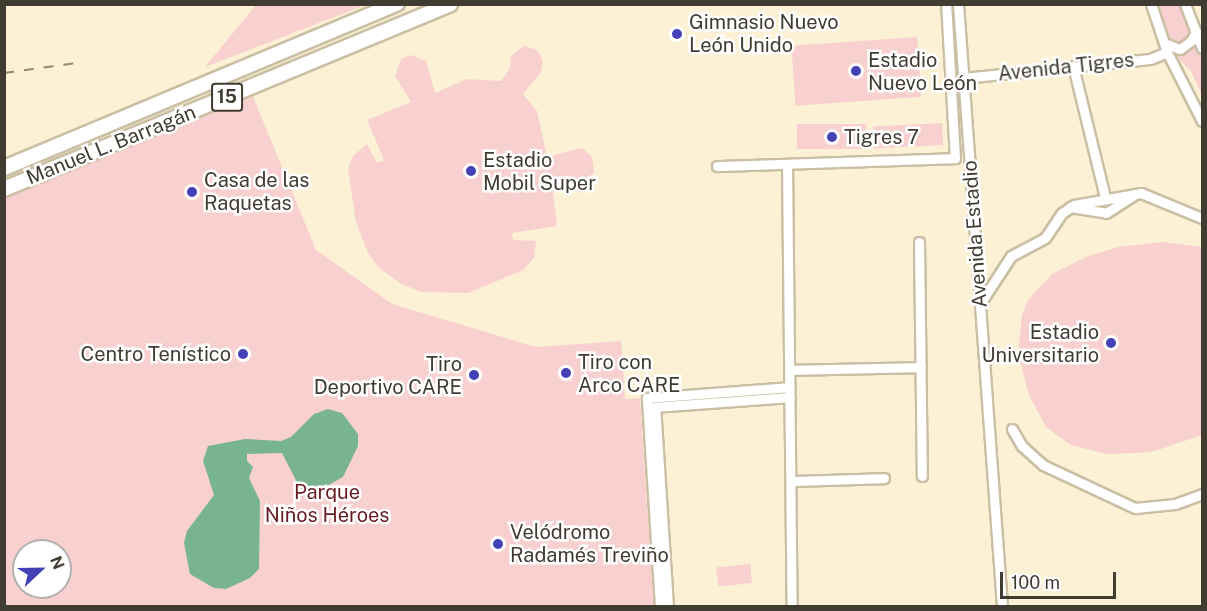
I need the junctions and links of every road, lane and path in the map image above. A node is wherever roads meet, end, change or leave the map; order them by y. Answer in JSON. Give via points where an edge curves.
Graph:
{"nodes":[{"id":1,"x":397,"y":4,"type":"edge"},
{"id":2,"x":450,"y":4,"type":"edge"},
{"id":3,"x":946,"y":4,"type":"edge"},
{"id":4,"x":958,"y":4,"type":"edge"},
{"id":5,"x":1152,"y":4,"type":"edge"},
{"id":6,"x":1185,"y":4,"type":"edge"},
{"id":7,"x":1196,"y":31,"type":"junction"},
{"id":8,"x":1165,"y":47,"type":"junction"},
{"id":9,"x":1203,"y":48,"type":"edge"},
{"id":10,"x":1073,"y":66,"type":"junction"},
{"id":11,"x":963,"y":78,"type":"junction"},
{"id":12,"x":1203,"y":121,"type":"edge"},
{"id":13,"x":787,"y":164,"type":"junction"},
{"id":14,"x":717,"y":166,"type":"dead end"},
{"id":15,"x":4,"y":168,"type":"edge"},
{"id":16,"x":4,"y":189,"type":"edge"},
{"id":17,"x":1135,"y":194,"type":"junction"},
{"id":18,"x":1105,"y":197,"type":"junction"},
{"id":19,"x":1070,"y":207,"type":"junction"},
{"id":20,"x":1203,"y":218,"type":"edge"},
{"id":21,"x":919,"y":242,"type":"dead end"},
{"id":22,"x":981,"y":303,"type":"junction"},
{"id":23,"x":921,"y":367,"type":"junction"},
{"id":24,"x":790,"y":370,"type":"junction"},
{"id":25,"x":790,"y":392,"type":"junction"},
{"id":26,"x":1012,"y":429,"type":"dead end"},
{"id":27,"x":922,"y":476,"type":"dead end"},
{"id":28,"x":884,"y":478,"type":"dead end"},
{"id":29,"x":791,"y":481,"type":"junction"},
{"id":30,"x":1203,"y":494,"type":"edge"},
{"id":31,"x":662,"y":581,"type":"junction"},
{"id":32,"x":660,"y":606,"type":"edge"},
{"id":33,"x":668,"y":606,"type":"edge"},
{"id":34,"x":792,"y":606,"type":"edge"},
{"id":35,"x":1002,"y":606,"type":"edge"}],
"edges":[{"from":1,"to":15,"type":"highway","name":"Manuel L. Barragán","number":"15"},
{"from":2,"to":16,"type":"highway","name":"Manuel L. Barragán","number":"15"},
{"from":3,"to":13,"type":"street","via":[[955,158]]},
{"from":4,"to":11,"type":"street","name":"Avenida Estadio"},
{"from":5,"to":8,"type":"street"},
{"from":6,"to":7,"type":"street"},
{"from":7,"to":8,"type":"street","name":"Avenida Tigres","via":[[1180,49]]},
{"from":7,"to":9,"type":"street"},
{"from":8,"to":10,"type":"street","name":"Avenida Tigres","via":[[1150,59]]},
{"from":8,"to":12,"type":"street"},
{"from":10,"to":11,"type":"street","name":"Avenida Tigres"},
{"from":10,"to":18,"type":"street"},
{"from":11,"to":22,"type":"street","name":"Avenida Estadio"},
{"from":13,"to":14,"type":"street"},
{"from":13,"to":24,"type":"street"},
{"from":17,"to":18,"type":"street"},
{"from":17,"to":19,"type":"street","via":[[1106,213]]},
{"from":17,"to":20,"type":"street"},
{"from":18,"to":19,"type":"street"},
{"from":19,"to":22,"type":"street","via":[[1045,238],[1011,256]]},
{"from":21,"to":23,"type":"street"},
{"from":22,"to":35,"type":"street","name":"Avenida Estadio"},
{"from":23,"to":24,"type":"street"},
{"from":23,"to":27,"type":"street"},
{"from":24,"to":25,"type":"street"},
{"from":25,"to":29,"type":"street"},
{"from":25,"to":31,"type":"street","via":[[655,407]]},
{"from":26,"to":30,"type":"street","via":[[1022,446],[1043,465],[1135,508],[1175,504]]},
{"from":28,"to":29,"type":"street"},
{"from":29,"to":34,"type":"street"},
{"from":31,"to":32,"type":"street"},
{"from":31,"to":33,"type":"street"}]}
